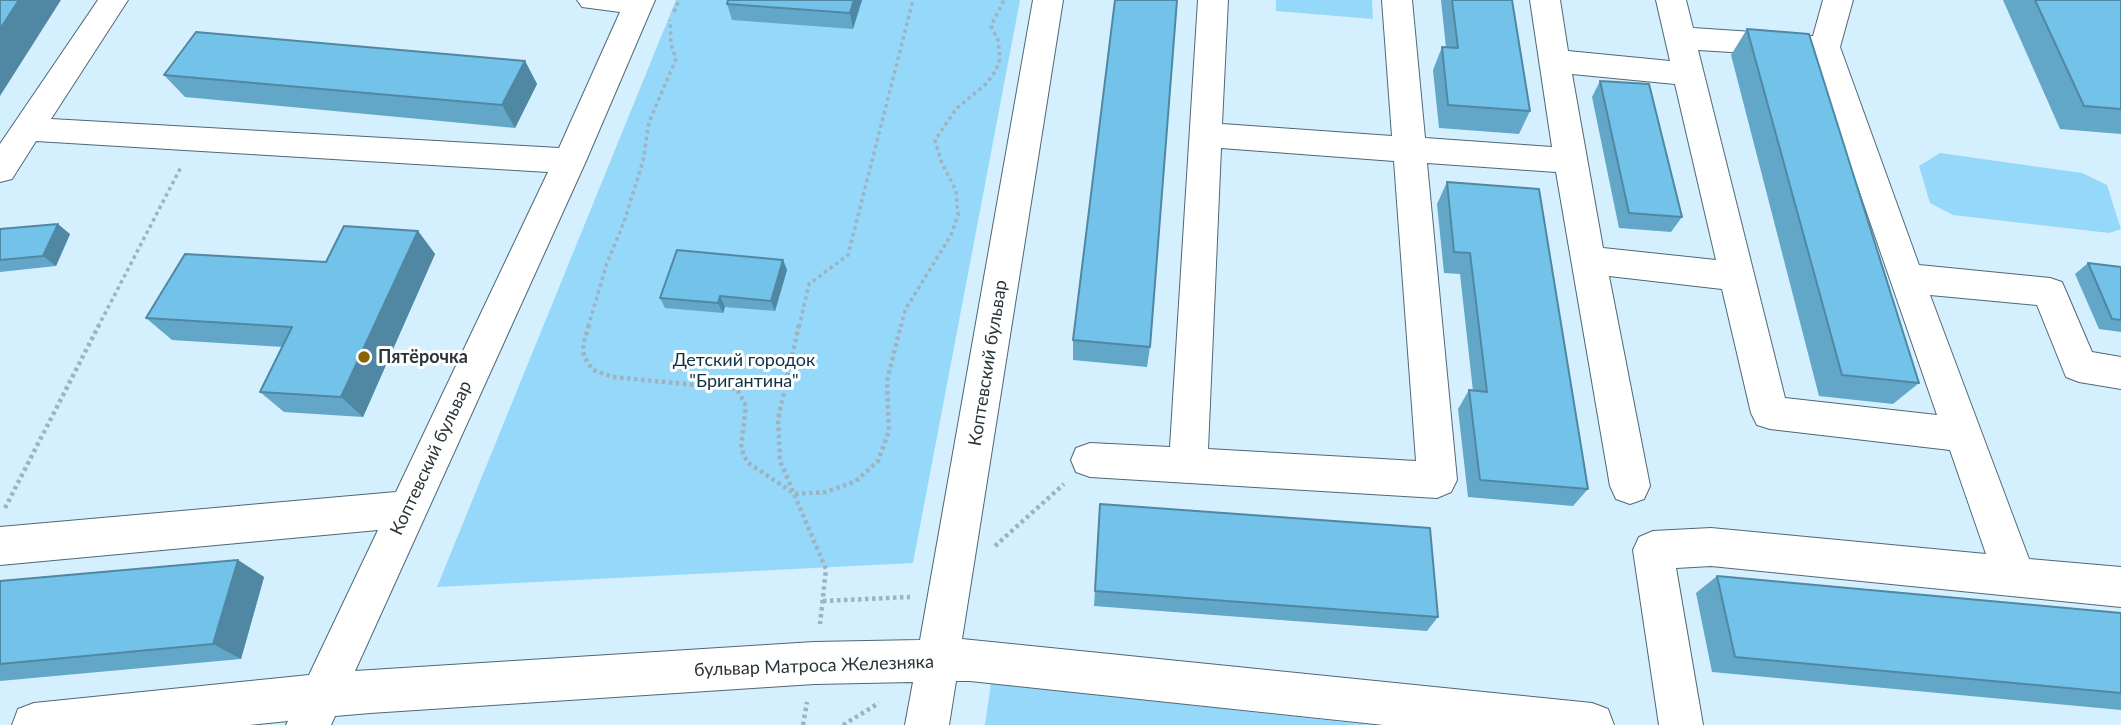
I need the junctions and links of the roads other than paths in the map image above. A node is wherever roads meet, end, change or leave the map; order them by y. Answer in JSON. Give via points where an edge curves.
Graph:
{"nodes":[{"id":1,"x":113,"y":0,"type":"edge"},
{"id":2,"x":592,"y":0,"type":"edge"},
{"id":3,"x":1048,"y":0,"type":"edge"},
{"id":4,"x":1213,"y":0,"type":"edge"},
{"id":5,"x":1397,"y":0,"type":"edge"},
{"id":6,"x":1545,"y":0,"type":"edge"},
{"id":7,"x":1671,"y":0,"type":"edge"},
{"id":8,"x":1839,"y":0,"type":"edge"},
{"id":9,"x":639,"y":2,"type":"edge"},
{"id":10,"x":1680,"y":38,"type":"junction"},
{"id":11,"x":1825,"y":47,"type":"junction"},
{"id":12,"x":1555,"y":61,"type":"junction"},
{"id":13,"x":1688,"y":74,"type":"junction"},
{"id":14,"x":27,"y":129,"type":"junction"},
{"id":15,"x":1206,"y":135,"type":"junction"},
{"id":16,"x":1409,"y":150,"type":"junction"},
{"id":17,"x":569,"y":161,"type":"junction"},
{"id":18,"x":1570,"y":161,"type":"junction"},
{"id":19,"x":0,"y":170,"type":"edge"},
{"id":20,"x":1589,"y":260,"type":"junction"},
{"id":21,"x":1737,"y":276,"type":"junction"},
{"id":22,"x":1906,"y":278,"type":"junction"},
{"id":23,"x":2121,"y":373,"type":"edge"},
{"id":24,"x":1964,"y":435,"type":"junction"},
{"id":25,"x":1090,"y":460,"type":"road end"},
{"id":26,"x":1188,"y":465,"type":"junction"},
{"id":27,"x":1630,"y":486,"type":"dead end"},
{"id":28,"x":407,"y":509,"type":"junction"},
{"id":29,"x":0,"y":546,"type":"edge"},
{"id":30,"x":2015,"y":577,"type":"junction"},
{"id":31,"x":2121,"y":587,"type":"edge"},
{"id":32,"x":937,"y":660,"type":"junction"},
{"id":33,"x":315,"y":711,"type":"edge"},
{"id":34,"x":34,"y":725,"type":"edge"},
{"id":35,"x":928,"y":725,"type":"edge"},
{"id":36,"x":1592,"y":725,"type":"edge"},
{"id":37,"x":1681,"y":725,"type":"edge"}],
"edges":[{"from":1,"to":14,"type":"street"},
{"from":2,"to":9,"type":"street"},
{"from":3,"to":32,"type":"street","name":"Коптевский бульвар"},
{"from":4,"to":15,"type":"street"},
{"from":5,"to":16,"type":"street"},
{"from":6,"to":12,"type":"street"},
{"from":7,"to":10,"type":"street"},
{"from":8,"to":11,"type":"street"},
{"from":9,"to":17,"type":"street","name":"Коптевский бульвар"},
{"from":10,"to":11,"type":"street"},
{"from":10,"to":13,"type":"street"},
{"from":11,"to":22,"type":"street"},
{"from":12,"to":13,"type":"street"},
{"from":12,"to":18,"type":"street"},
{"from":13,"to":21,"type":"street"},
{"from":14,"to":17,"type":"street"},
{"from":14,"to":19,"type":"street"},
{"from":15,"to":16,"type":"street"},
{"from":15,"to":26,"type":"street"},
{"from":16,"to":18,"type":"street"},
{"from":16,"to":26,"type":"street","via":[[1437,480]]},
{"from":17,"to":28,"type":"street","name":"Коптевский бульвар"},
{"from":18,"to":20,"type":"street"},
{"from":20,"to":21,"type":"street"},
{"from":20,"to":27,"type":"street"},
{"from":21,"to":24,"type":"street","via":[[1770,413]]},
{"from":22,"to":23,"type":"street","via":[[2050,292],[2080,366]]},
{"from":22,"to":24,"type":"street"},
{"from":24,"to":30,"type":"street"},
{"from":25,"to":26,"type":"street"},
{"from":28,"to":29,"type":"street"},
{"from":28,"to":33,"type":"street","name":"Коптевский бульвар"},
{"from":30,"to":31,"type":"street"},
{"from":30,"to":37,"type":"street","via":[[1711,547],[1653,550]]},
{"from":32,"to":33,"type":"street","name":"бульвар Матроса Железняка","via":[[814,663],[370,691]]},
{"from":32,"to":35,"type":"street","name":"Коптевский бульвар"},
{"from":32,"to":36,"type":"street","name":"бульвар Матроса Железняка"},
{"from":33,"to":34,"type":"street","name":"бульвар Матроса Железняка"}]}
